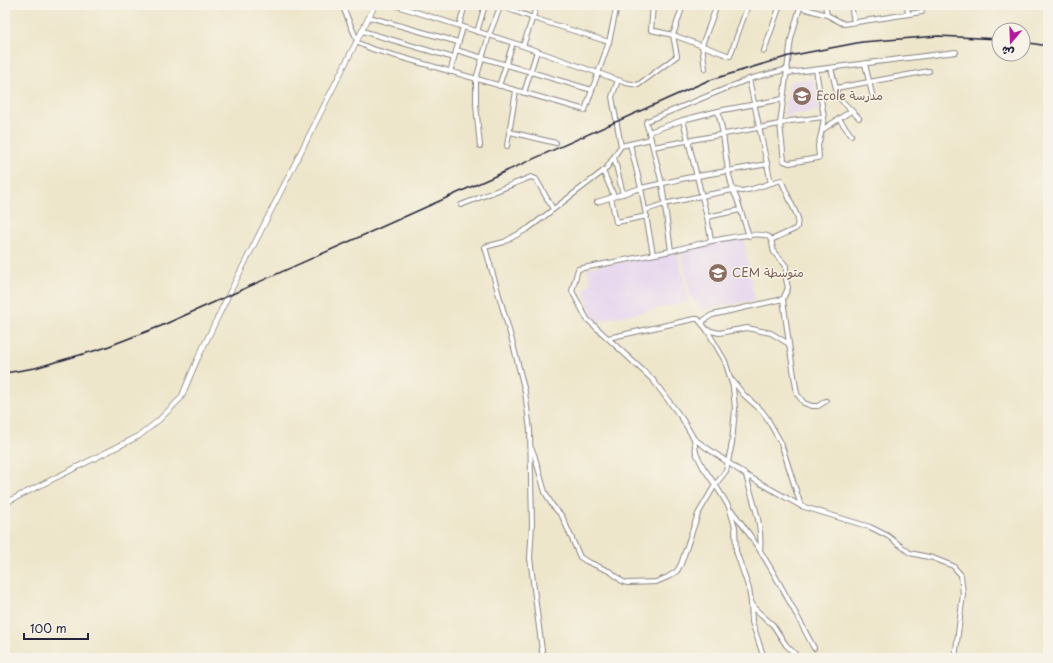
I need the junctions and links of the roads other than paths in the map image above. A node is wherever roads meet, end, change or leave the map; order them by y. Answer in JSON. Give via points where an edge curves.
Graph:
{"nodes":[{"id":1,"x":342,"y":5,"type":"edge"},
{"id":2,"x":375,"y":5,"type":"edge"},
{"id":3,"x":394,"y":5,"type":"edge"},
{"id":4,"x":465,"y":5,"type":"edge"},
{"id":5,"x":485,"y":5,"type":"edge"},
{"id":6,"x":537,"y":5,"type":"edge"},
{"id":7,"x":617,"y":5,"type":"edge"},
{"id":8,"x":653,"y":5,"type":"edge"},
{"id":9,"x":683,"y":5,"type":"edge"},
{"id":10,"x":716,"y":5,"type":"edge"},
{"id":11,"x":748,"y":5,"type":"edge"},
{"id":12,"x":780,"y":5,"type":"edge"},
{"id":13,"x":792,"y":5,"type":"edge"},
{"id":14,"x":826,"y":5,"type":"edge"},
{"id":15,"x":851,"y":5,"type":"edge"},
{"id":16,"x":907,"y":5,"type":"edge"},
{"id":17,"x":501,"y":6,"type":"edge"},
{"id":18,"x":800,"y":7,"type":"junction"},
{"id":19,"x":922,"y":12,"type":"dead end"},
{"id":20,"x":908,"y":14,"type":"junction"},
{"id":21,"x":827,"y":15,"type":"junction"},
{"id":22,"x":369,"y":17,"type":"junction"},
{"id":23,"x":533,"y":18,"type":"junction"},
{"id":24,"x":854,"y":22,"type":"junction"},
{"id":25,"x":461,"y":26,"type":"junction"},
{"id":26,"x":362,"y":31,"type":"junction"},
{"id":27,"x":477,"y":32,"type":"junction"},
{"id":28,"x":490,"y":35,"type":"junction"},
{"id":29,"x":673,"y":35,"type":"junction"},
{"id":30,"x":356,"y":41,"type":"junction"},
{"id":31,"x":458,"y":42,"type":"junction"},
{"id":32,"x":608,"y":42,"type":"junction"},
{"id":33,"x":513,"y":43,"type":"junction"},
{"id":34,"x":523,"y":46,"type":"junction"},
{"id":35,"x":702,"y":46,"type":"junction"},
{"id":36,"x":456,"y":50,"type":"junction"},
{"id":37,"x":537,"y":51,"type":"junction"},
{"id":38,"x":764,"y":51,"type":"dead end"},
{"id":39,"x":956,"y":52,"type":"dead end"},
{"id":40,"x":454,"y":58,"type":"junction"},
{"id":41,"x":482,"y":58,"type":"junction"},
{"id":42,"x":865,"y":64,"type":"junction"},
{"id":43,"x":506,"y":65,"type":"junction"},
{"id":44,"x":831,"y":68,"type":"junction"},
{"id":45,"x":705,"y":69,"type":"dead end"},
{"id":46,"x":816,"y":70,"type":"junction"},
{"id":47,"x":788,"y":71,"type":"junction"},
{"id":48,"x":929,"y":71,"type":"dead end"},
{"id":49,"x":450,"y":72,"type":"junction"},
{"id":50,"x":531,"y":72,"type":"junction"},
{"id":51,"x":598,"y":73,"type":"junction"},
{"id":52,"x":476,"y":79,"type":"junction"},
{"id":53,"x":749,"y":79,"type":"junction"},
{"id":54,"x":618,"y":80,"type":"junction"},
{"id":55,"x":869,"y":82,"type":"junction"},
{"id":56,"x":499,"y":86,"type":"junction"},
{"id":57,"x":836,"y":88,"type":"junction"},
{"id":58,"x":592,"y":90,"type":"junction"},
{"id":59,"x":516,"y":91,"type":"junction"},
{"id":60,"x":524,"y":93,"type":"junction"},
{"id":61,"x":783,"y":98,"type":"junction"},
{"id":62,"x":873,"y":98,"type":"dead end"},
{"id":63,"x":754,"y":104,"type":"junction"},
{"id":64,"x":852,"y":111,"type":"junction"},
{"id":65,"x":718,"y":112,"type":"junction"},
{"id":66,"x":824,"y":117,"type":"junction"},
{"id":67,"x":859,"y":118,"type":"dead end"},
{"id":68,"x":839,"y":119,"type":"junction"},
{"id":69,"x":683,"y":120,"type":"junction"},
{"id":70,"x":780,"y":124,"type":"junction"},
{"id":71,"x":759,"y":128,"type":"junction"},
{"id":72,"x":822,"y":130,"type":"junction"},
{"id":73,"x":510,"y":132,"type":"junction"},
{"id":74,"x":649,"y":132,"type":"junction"},
{"id":75,"x":723,"y":134,"type":"junction"},
{"id":76,"x":852,"y":135,"type":"dead end"},
{"id":77,"x":651,"y":139,"type":"junction"},
{"id":78,"x":688,"y":141,"type":"junction"},
{"id":79,"x":556,"y":143,"type":"dead end"},
{"id":80,"x":630,"y":144,"type":"junction"},
{"id":81,"x":480,"y":146,"type":"dead end"},
{"id":82,"x":507,"y":146,"type":"dead end"},
{"id":83,"x":621,"y":146,"type":"junction"},
{"id":84,"x":653,"y":147,"type":"junction"},
{"id":85,"x":614,"y":156,"type":"junction"},
{"id":86,"x":768,"y":164,"type":"junction"},
{"id":87,"x":603,"y":171,"type":"junction"},
{"id":88,"x":728,"y":171,"type":"junction"},
{"id":89,"x":696,"y":176,"type":"junction"},
{"id":90,"x":771,"y":183,"type":"junction"},
{"id":91,"x":662,"y":184,"type":"junction"},
{"id":92,"x":641,"y":188,"type":"junction"},
{"id":93,"x":733,"y":190,"type":"junction"},
{"id":94,"x":623,"y":194,"type":"junction"},
{"id":95,"x":701,"y":196,"type":"junction"},
{"id":96,"x":612,"y":197,"type":"junction"},
{"id":97,"x":596,"y":202,"type":"dead end"},
{"id":98,"x":664,"y":204,"type":"junction"},
{"id":99,"x":461,"y":205,"type":"dead end"},
{"id":100,"x":553,"y":209,"type":"junction"},
{"id":101,"x":646,"y":210,"type":"junction"},
{"id":102,"x":740,"y":210,"type":"junction"},
{"id":103,"x":647,"y":216,"type":"junction"},
{"id":104,"x":707,"y":217,"type":"junction"},
{"id":105,"x":749,"y":236,"type":"junction"},
{"id":106,"x":711,"y":240,"type":"junction"},
{"id":107,"x":771,"y":240,"type":"junction"},
{"id":108,"x":671,"y":251,"type":"junction"},
{"id":109,"x":654,"y":254,"type":"junction"},
{"id":110,"x":784,"y":299,"type":"junction"},
{"id":111,"x":702,"y":323,"type":"junction"},
{"id":112,"x":707,"y":330,"type":"junction"},
{"id":113,"x":608,"y":338,"type":"junction"},
{"id":114,"x":789,"y":344,"type":"junction"},
{"id":115,"x":731,"y":379,"type":"junction"},
{"id":116,"x":826,"y":401,"type":"dead end"},
{"id":117,"x":694,"y":439,"type":"junction"},
{"id":118,"x":530,"y":447,"type":"junction"},
{"id":119,"x":728,"y":463,"type":"junction"},
{"id":120,"x":746,"y":475,"type":"junction"},
{"id":121,"x":715,"y":485,"type":"junction"},
{"id":122,"x":5,"y":502,"type":"edge"},
{"id":123,"x":801,"y":506,"type":"junction"},
{"id":124,"x":729,"y":507,"type":"junction"},
{"id":125,"x":760,"y":550,"type":"junction"},
{"id":126,"x":751,"y":602,"type":"junction"},
{"id":127,"x":814,"y":648,"type":"dead end"},
{"id":128,"x":543,"y":658,"type":"edge"},
{"id":129,"x":764,"y":658,"type":"edge"},
{"id":130,"x":798,"y":658,"type":"edge"},
{"id":131,"x":955,"y":658,"type":"edge"}],
"edges":[{"from":1,"to":30,"type":"street"},
{"from":2,"to":22,"type":"street"},
{"from":3,"to":25,"type":"street"},
{"from":4,"to":25,"type":"street"},
{"from":5,"to":27,"type":"street"},
{"from":6,"to":23,"type":"street"},
{"from":7,"to":32,"type":"street"},
{"from":8,"to":29,"type":"street","via":[[651,30]]},
{"from":9,"to":29,"type":"street"},
{"from":10,"to":35,"type":"street"},
{"from":11,"to":35,"type":"street","via":[[730,56]]},
{"from":12,"to":38,"type":"street"},
{"from":13,"to":18,"type":"street"},
{"from":14,"to":21,"type":"street"},
{"from":15,"to":24,"type":"street"},
{"from":16,"to":20,"type":"street"},
{"from":17,"to":23,"type":"street"},
{"from":17,"to":28,"type":"street"},
{"from":18,"to":21,"type":"street"},
{"from":18,"to":47,"type":"street"},
{"from":19,"to":20,"type":"street"},
{"from":20,"to":24,"type":"street"},
{"from":21,"to":24,"type":"street","via":[[844,24]]},
{"from":22,"to":26,"type":"street"},
{"from":22,"to":31,"type":"street"},
{"from":23,"to":32,"type":"street"},
{"from":23,"to":34,"type":"street"},
{"from":25,"to":27,"type":"street"},
{"from":25,"to":31,"type":"street"},
{"from":26,"to":30,"type":"street"},
{"from":26,"to":40,"type":"street"},
{"from":27,"to":28,"type":"street"},
{"from":28,"to":33,"type":"street"},
{"from":28,"to":41,"type":"street"},
{"from":29,"to":35,"type":"street"},
{"from":29,"to":54,"type":"street","via":[[677,56],[638,84]]},
{"from":30,"to":49,"type":"street","via":[[372,49]]},
{"from":30,"to":122,"type":"street","via":[[194,366],[181,398],[139,436]]},
{"from":31,"to":36,"type":"street"},
{"from":32,"to":51,"type":"street"},
{"from":33,"to":34,"type":"street"},
{"from":33,"to":43,"type":"street"},
{"from":34,"to":37,"type":"street"},
{"from":35,"to":45,"type":"street"},
{"from":36,"to":40,"type":"street"},
{"from":36,"to":41,"type":"street"},
{"from":37,"to":50,"type":"street"},
{"from":37,"to":51,"type":"street"},
{"from":39,"to":42,"type":"street"},
{"from":40,"to":49,"type":"street"},
{"from":41,"to":43,"type":"street"},
{"from":41,"to":52,"type":"street"},
{"from":42,"to":44,"type":"street"},
{"from":42,"to":55,"type":"street"},
{"from":43,"to":50,"type":"street"},
{"from":43,"to":56,"type":"street"},
{"from":44,"to":46,"type":"street"},
{"from":44,"to":57,"type":"street"},
{"from":46,"to":47,"type":"street"},
{"from":46,"to":66,"type":"street"},
{"from":47,"to":53,"type":"street"},
{"from":47,"to":61,"type":"street"},
{"from":48,"to":55,"type":"street"},
{"from":49,"to":52,"type":"street"},
{"from":50,"to":58,"type":"street"},
{"from":50,"to":60,"type":"street"},
{"from":51,"to":54,"type":"street"},
{"from":51,"to":58,"type":"street"},
{"from":52,"to":56,"type":"street"},
{"from":52,"to":81,"type":"street"},
{"from":53,"to":63,"type":"street"},
{"from":53,"to":74,"type":"street","via":[[647,121]]},
{"from":54,"to":83,"type":"street","via":[[612,97]]},
{"from":55,"to":57,"type":"street"},
{"from":55,"to":62,"type":"street"},
{"from":56,"to":59,"type":"street"},
{"from":57,"to":64,"type":"street","via":[[838,97]]},
{"from":58,"to":60,"type":"street","via":[[585,110]]},
{"from":59,"to":60,"type":"street"},
{"from":59,"to":73,"type":"street"},
{"from":61,"to":63,"type":"street"},
{"from":61,"to":70,"type":"street"},
{"from":63,"to":65,"type":"street"},
{"from":63,"to":71,"type":"street"},
{"from":64,"to":67,"type":"street"},
{"from":64,"to":68,"type":"street"},
{"from":65,"to":69,"type":"street"},
{"from":65,"to":75,"type":"street"},
{"from":66,"to":70,"type":"street"},
{"from":66,"to":72,"type":"street"},
{"from":68,"to":72,"type":"street"},
{"from":68,"to":76,"type":"street"},
{"from":69,"to":74,"type":"street"},
{"from":69,"to":78,"type":"street"},
{"from":70,"to":71,"type":"street"},
{"from":70,"to":72,"type":"street","via":[[784,161],[790,163],[819,157],[818,146]]},
{"from":71,"to":75,"type":"street"},
{"from":71,"to":86,"type":"street"},
{"from":73,"to":79,"type":"street"},
{"from":73,"to":82,"type":"street"},
{"from":74,"to":77,"type":"street"},
{"from":75,"to":78,"type":"street"},
{"from":75,"to":88,"type":"street"},
{"from":77,"to":80,"type":"street"},
{"from":77,"to":84,"type":"street"},
{"from":78,"to":84,"type":"street"},
{"from":78,"to":89,"type":"street"},
{"from":80,"to":83,"type":"street"},
{"from":80,"to":92,"type":"street"},
{"from":83,"to":85,"type":"street"},
{"from":84,"to":91,"type":"street"},
{"from":85,"to":87,"type":"street"},
{"from":85,"to":94,"type":"street"},
{"from":86,"to":88,"type":"street"},
{"from":86,"to":90,"type":"street"},
{"from":87,"to":96,"type":"street"},
{"from":87,"to":100,"type":"street"},
{"from":88,"to":89,"type":"street"},
{"from":88,"to":93,"type":"street"},
{"from":89,"to":91,"type":"street"},
{"from":89,"to":95,"type":"street"},
{"from":90,"to":93,"type":"street","via":[[742,191]]},
{"from":90,"to":107,"type":"street","via":[[782,181],[798,218],[798,224],[795,230]]},
{"from":91,"to":92,"type":"street"},
{"from":91,"to":98,"type":"street"},
{"from":92,"to":94,"type":"street"},
{"from":92,"to":101,"type":"street"},
{"from":93,"to":95,"type":"street"},
{"from":93,"to":102,"type":"street"},
{"from":94,"to":96,"type":"street"},
{"from":95,"to":98,"type":"street"},
{"from":95,"to":104,"type":"street"},
{"from":96,"to":97,"type":"street"},
{"from":96,"to":103,"type":"street","via":[[616,222]]},
{"from":98,"to":101,"type":"street"},
{"from":98,"to":108,"type":"street"},
{"from":99,"to":100,"type":"street","via":[[530,177],[536,179]]},
{"from":100,"to":118,"type":"street","via":[[504,242],[485,247],[525,392]]},
{"from":101,"to":103,"type":"street"},
{"from":102,"to":104,"type":"street"},
{"from":102,"to":105,"type":"street"},
{"from":103,"to":109,"type":"street"},
{"from":104,"to":106,"type":"street"},
{"from":105,"to":106,"type":"street"},
{"from":105,"to":107,"type":"street","via":[[766,236]]},
{"from":106,"to":108,"type":"street"},
{"from":107,"to":110,"type":"street","via":[[774,251],[786,266],[788,288]]},
{"from":108,"to":109,"type":"street"},
{"from":109,"to":113,"type":"street","via":[[578,269],[572,290],[587,319]]},
{"from":110,"to":111,"type":"street","via":[[712,315]]},
{"from":110,"to":114,"type":"street"},
{"from":111,"to":112,"type":"street"},
{"from":111,"to":113,"type":"street","via":[[698,319],[690,319]]},
{"from":112,"to":114,"type":"street","via":[[718,332],[747,328],[771,334]]},
{"from":112,"to":115,"type":"street","via":[[725,361]]},
{"from":113,"to":117,"type":"street","via":[[653,380]]},
{"from":114,"to":116,"type":"street","via":[[796,389],[800,398],[812,406],[818,406]]},
{"from":115,"to":119,"type":"street","via":[[735,409]]},
{"from":115,"to":123,"type":"street","via":[[762,411],[781,443]]},
{"from":117,"to":119,"type":"street"},
{"from":117,"to":121,"type":"street","via":[[696,453]]},
{"from":118,"to":121,"type":"street","via":[[545,492],[562,516],[580,556],[611,572],[623,582],[656,582],[676,571],[681,564],[698,514]]},
{"from":118,"to":128,"type":"street","via":[[530,558]]},
{"from":119,"to":120,"type":"street"},
{"from":119,"to":121,"type":"street","via":[[726,471]]},
{"from":120,"to":123,"type":"street"},
{"from":120,"to":125,"type":"street","via":[[760,529]]},
{"from":121,"to":124,"type":"street"},
{"from":123,"to":131,"type":"street","via":[[870,527],[888,536],[910,553],[953,566],[961,575],[962,594]]},
{"from":124,"to":125,"type":"street"},
{"from":124,"to":126,"type":"street","via":[[735,527],[736,551]]},
{"from":125,"to":127,"type":"street"},
{"from":126,"to":129,"type":"street","via":[[752,622]]},
{"from":126,"to":130,"type":"street"}]}
